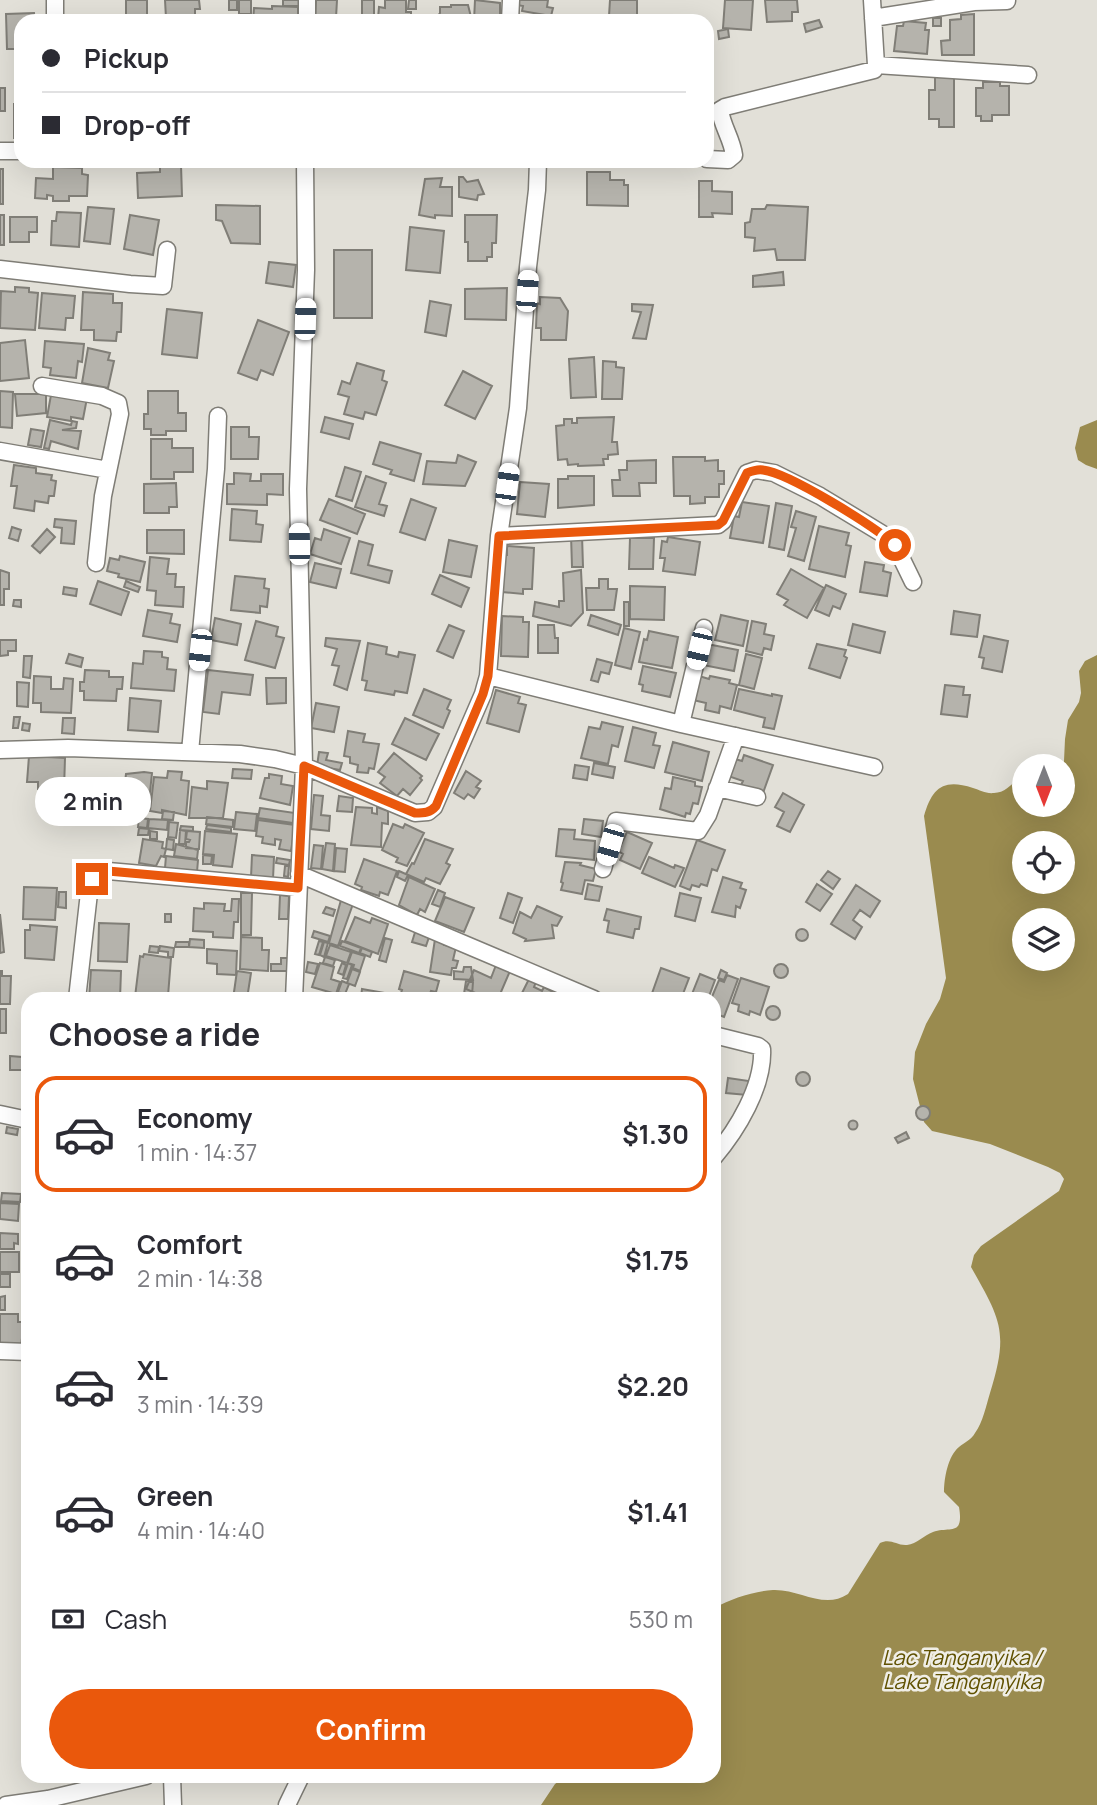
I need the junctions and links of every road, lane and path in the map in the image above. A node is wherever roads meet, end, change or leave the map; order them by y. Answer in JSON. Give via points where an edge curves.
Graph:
{"nodes":[{"id":1,"x":872,"y":0,"type":"edge"},
{"id":2,"x":1007,"y":1,"type":"edge"},
{"id":3,"x":873,"y":18,"type":"junction"},
{"id":4,"x":876,"y":65,"type":"junction"},
{"id":5,"x":1028,"y":75,"type":"dead end"},
{"id":6,"x":714,"y":159,"type":"edge"},
{"id":7,"x":305,"y":168,"type":"edge"},
{"id":8,"x":538,"y":168,"type":"edge"},
{"id":9,"x":167,"y":250,"type":"dead end"},
{"id":10,"x":0,"y":269,"type":"edge"},
{"id":11,"x":41,"y":386,"type":"dead end"},
{"id":12,"x":218,"y":416,"type":"dead end"},
{"id":13,"x":0,"y":451,"type":"edge"},
{"id":14,"x":107,"y":470,"type":"junction"},
{"id":15,"x":499,"y":536,"type":"junction"},
{"id":16,"x":96,"y":563,"type":"dead end"},
{"id":17,"x":913,"y":582,"type":"dead end"},
{"id":18,"x":704,"y":628,"type":"dead end"},
{"id":19,"x":488,"y":676,"type":"junction"},
{"id":20,"x":681,"y":724,"type":"junction"},
{"id":21,"x":736,"y":736,"type":"junction"},
{"id":22,"x":0,"y":750,"type":"edge"},
{"id":23,"x":190,"y":752,"type":"junction"},
{"id":24,"x":304,"y":766,"type":"junction"},
{"id":25,"x":874,"y":766,"type":"dead end"},
{"id":26,"x":717,"y":788,"type":"junction"},
{"id":27,"x":757,"y":797,"type":"dead end"},
{"id":28,"x":603,"y":869,"type":"dead end"},
{"id":29,"x":298,"y":881,"type":"junction"},
{"id":30,"x":78,"y":992,"type":"edge"},
{"id":31,"x":294,"y":992,"type":"edge"},
{"id":32,"x":576,"y":992,"type":"edge"},
{"id":33,"x":721,"y":1037,"type":"edge"},
{"id":34,"x":0,"y":1114,"type":"edge"},
{"id":35,"x":21,"y":1118,"type":"edge"},
{"id":36,"x":721,"y":1149,"type":"edge"},
{"id":37,"x":0,"y":1351,"type":"edge"},
{"id":38,"x":21,"y":1352,"type":"edge"},
{"id":39,"x":115,"y":1783,"type":"edge"},
{"id":40,"x":172,"y":1783,"type":"edge"},
{"id":41,"x":298,"y":1783,"type":"edge"},
{"id":42,"x":6,"y":1805,"type":"edge"},
{"id":43,"x":173,"y":1805,"type":"edge"},
{"id":44,"x":287,"y":1805,"type":"edge"}],
"edges":[{"from":1,"to":3,"type":"street"},
{"from":2,"to":3,"type":"street"},
{"from":3,"to":4,"type":"street"},
{"from":4,"to":5,"type":"street"},
{"from":4,"to":6,"type":"street","via":[[869,72],[725,107],[720,110],[721,118],[734,155],[728,160]]},
{"from":7,"to":24,"type":"street","via":[[298,489]]},
{"from":8,"to":15,"type":"street","via":[[518,408]]},
{"from":9,"to":10,"type":"street","via":[[163,286]]},
{"from":11,"to":14,"type":"street","via":[[118,403],[120,414]]},
{"from":12,"to":23,"type":"street"},
{"from":13,"to":14,"type":"street"},
{"from":14,"to":16,"type":"street"},
{"from":15,"to":17,"type":"street","via":[[718,525],[747,473],[764,470],[820,496],[881,533],[895,545]]},
{"from":15,"to":19,"type":"street"},
{"from":18,"to":20,"type":"street"},
{"from":19,"to":20,"type":"street"},
{"from":19,"to":24,"type":"street","via":[[436,806],[428,812],[415,813]]},
{"from":20,"to":21,"type":"street"},
{"from":21,"to":25,"type":"street"},
{"from":21,"to":26,"type":"street"},
{"from":22,"to":23,"type":"street"},
{"from":23,"to":24,"type":"street","via":[[240,754]]},
{"from":24,"to":29,"type":"street"},
{"from":26,"to":27,"type":"street"},
{"from":26,"to":28,"type":"street","via":[[698,831],[616,821]]},
{"from":29,"to":30,"type":"street","via":[[98,873],[90,884]]},
{"from":29,"to":31,"type":"street"},
{"from":29,"to":32,"type":"street"},
{"from":33,"to":36,"type":"street","via":[[758,1046],[762,1054],[760,1077]]},
{"from":34,"to":35,"type":"street"},
{"from":37,"to":38,"type":"street"},
{"from":39,"to":42,"type":"street"},
{"from":40,"to":43,"type":"street"},
{"from":41,"to":44,"type":"street"}]}
